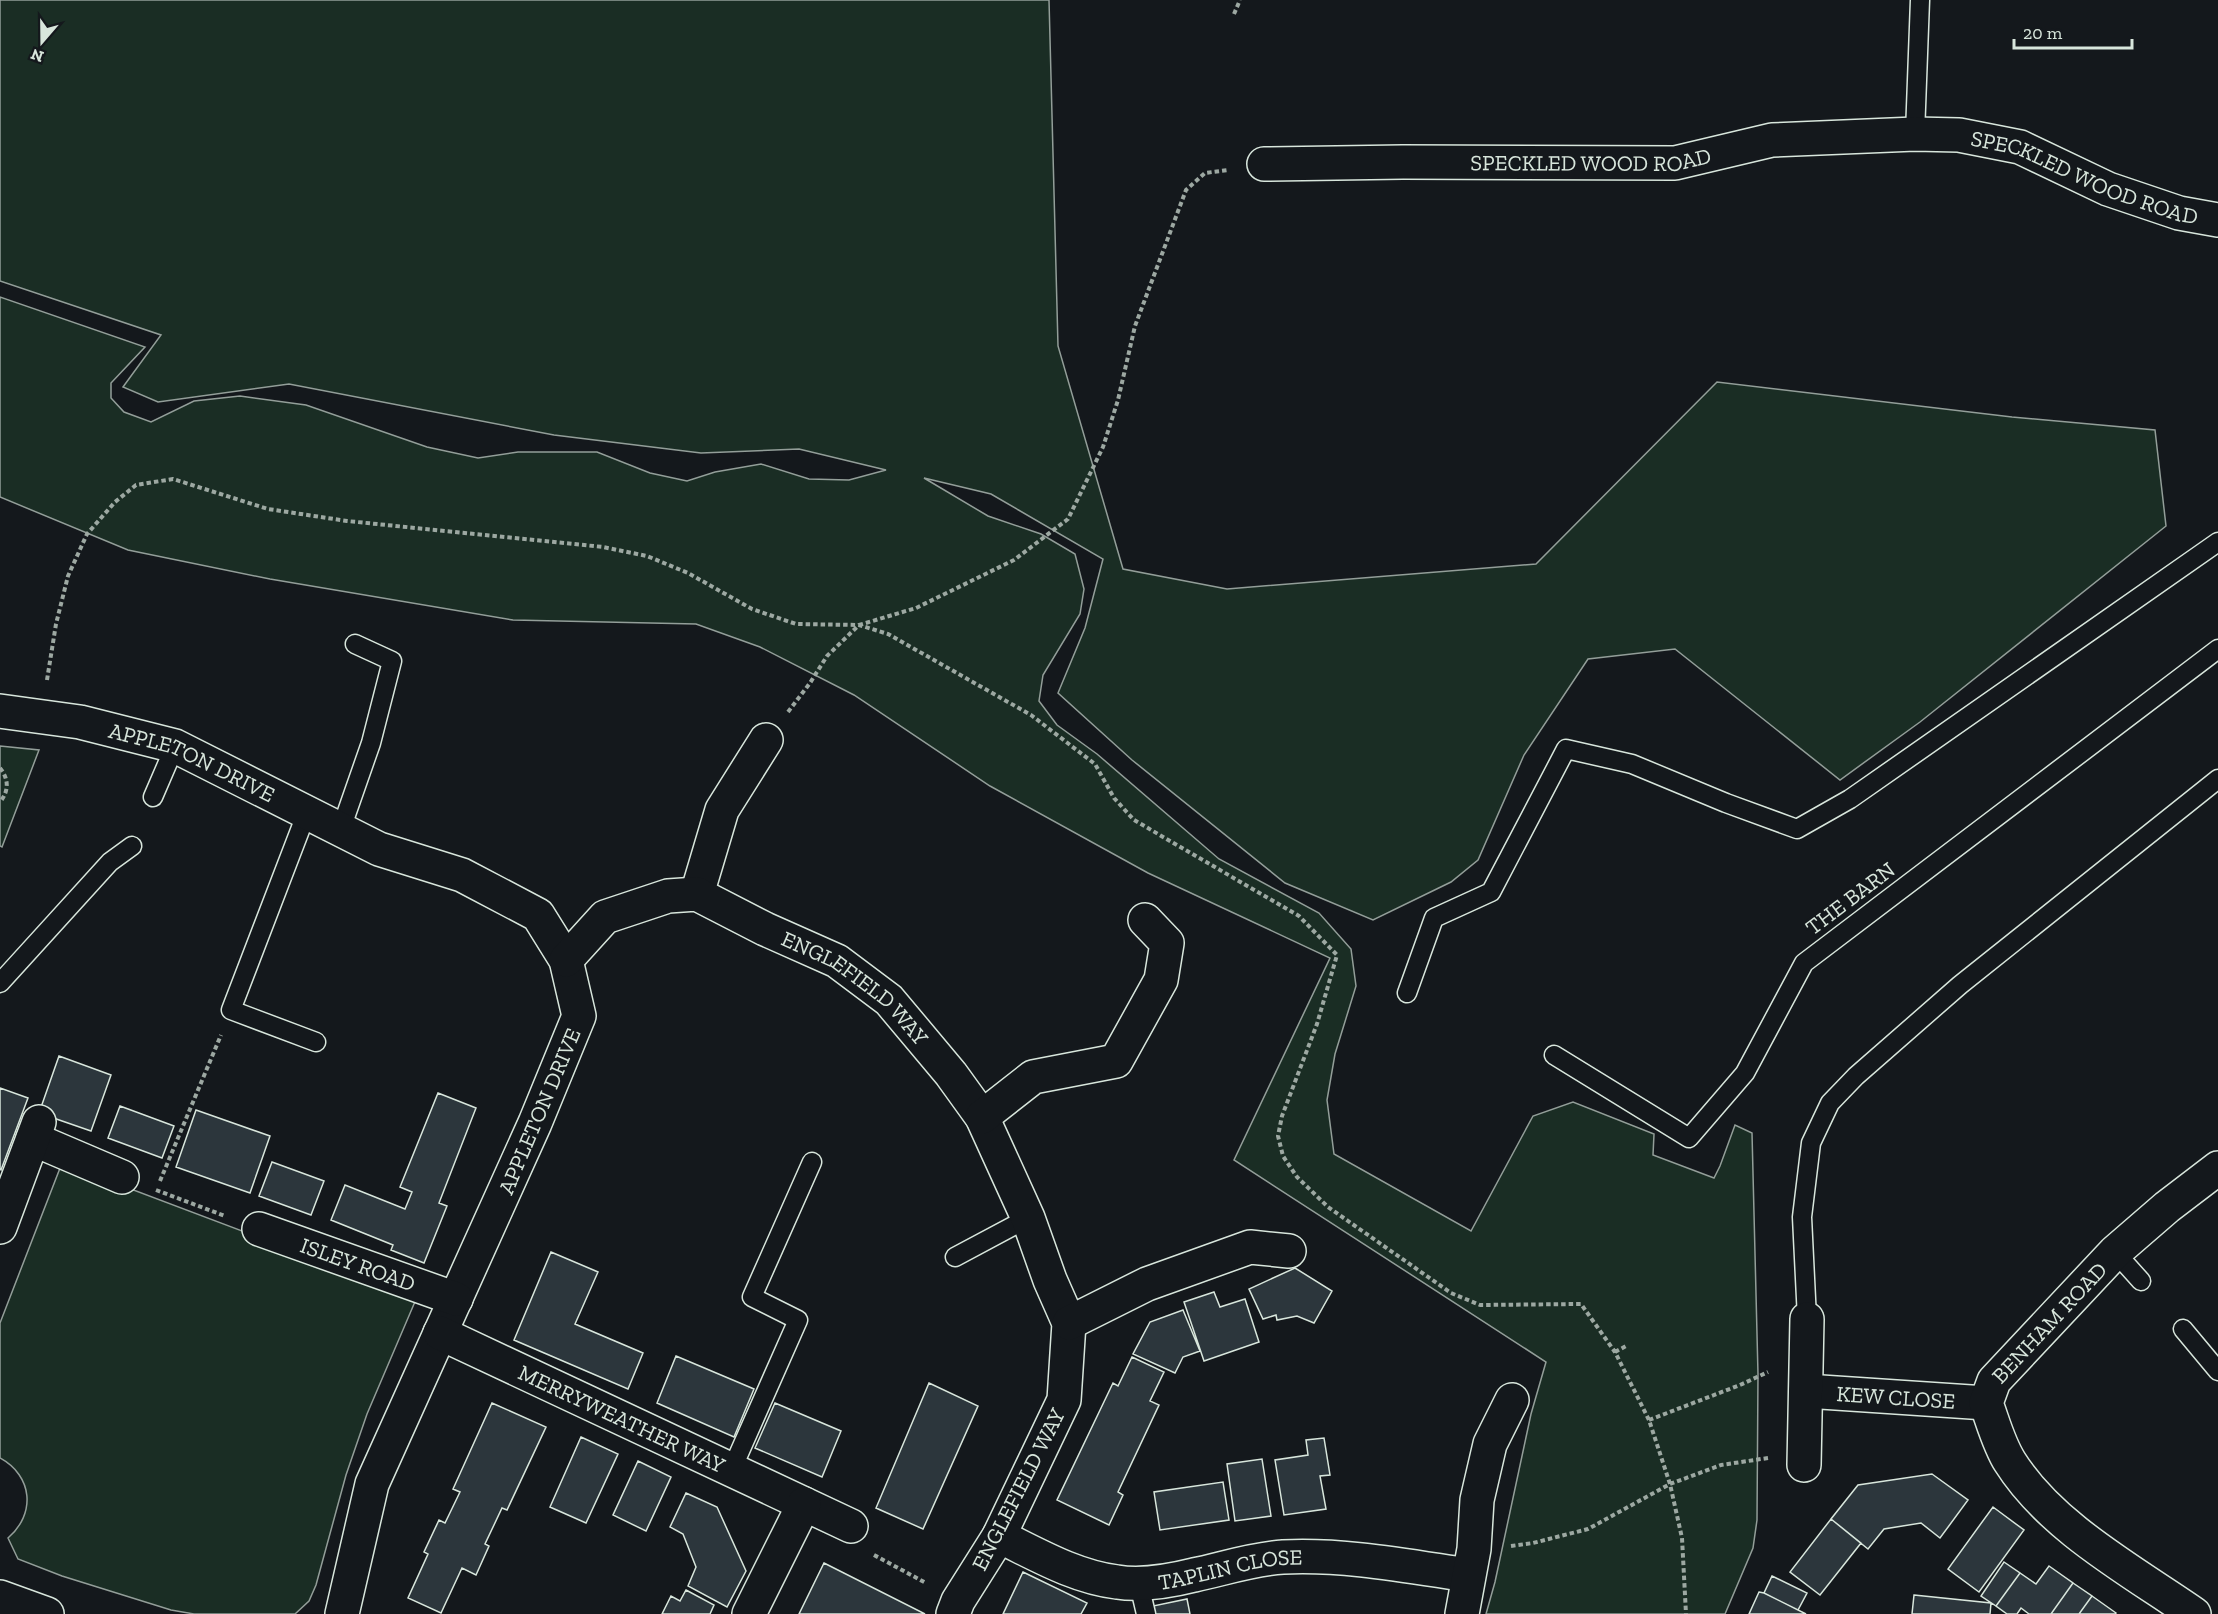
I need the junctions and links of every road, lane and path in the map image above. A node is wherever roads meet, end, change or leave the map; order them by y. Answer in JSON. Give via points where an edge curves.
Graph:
{"nodes":[{"id":1,"x":1240,"y":0,"type":"edge"},
{"id":2,"x":1920,"y":0,"type":"edge"},
{"id":3,"x":1234,"y":14,"type":"dead end"},
{"id":4,"x":1915,"y":134,"type":"junction"},
{"id":5,"x":1264,"y":164,"type":"joint"},
{"id":6,"x":2218,"y":220,"type":"edge"},
{"id":7,"x":2218,"y":542,"type":"edge"},
{"id":8,"x":858,"y":625,"type":"junction"},
{"id":9,"x":355,"y":644,"type":"dead end"},
{"id":10,"x":2218,"y":649,"type":"edge"},
{"id":11,"x":0,"y":711,"type":"edge"},
{"id":12,"x":43,"y":717,"type":"junction"},
{"id":13,"x":766,"y":740,"type":"joint"},
{"id":14,"x":175,"y":746,"type":"junction"},
{"id":15,"x":0,"y":768,"type":"edge"},
{"id":16,"x":2218,"y":779,"type":"edge"},
{"id":17,"x":153,"y":797,"type":"dead end"},
{"id":18,"x":0,"y":802,"type":"edge"},
{"id":19,"x":307,"y":812,"type":"junction"},
{"id":20,"x":341,"y":829,"type":"junction"},
{"id":21,"x":132,"y":846,"type":"dead end"},
{"id":22,"x":697,"y":894,"type":"junction"},
{"id":23,"x":1145,"y":920,"type":"dead end"},
{"id":24,"x":566,"y":960,"type":"junction"},
{"id":25,"x":0,"y":983,"type":"edge"},
{"id":26,"x":1407,"y":993,"type":"dead end"},
{"id":27,"x":231,"y":1010,"type":"junction"},
{"id":28,"x":315,"y":1041,"type":"dead end"},
{"id":29,"x":1554,"y":1055,"type":"dead end"},
{"id":30,"x":982,"y":1117,"type":"junction"},
{"id":31,"x":812,"y":1162,"type":"dead end"},
{"id":32,"x":2218,"y":1168,"type":"edge"},
{"id":33,"x":122,"y":1177,"type":"joint"},
{"id":34,"x":156,"y":1190,"type":"junction"},
{"id":35,"x":3,"y":1211,"type":"edge"},
{"id":36,"x":1028,"y":1218,"type":"junction"},
{"id":37,"x":259,"y":1229,"type":"joint"},
{"id":38,"x":1289,"y":1251,"type":"dead end"},
{"id":39,"x":2115,"y":1252,"type":"junction"},
{"id":40,"x":955,"y":1257,"type":"dead end"},
{"id":41,"x":2141,"y":1281,"type":"dead end"},
{"id":42,"x":456,"y":1299,"type":"junction"},
{"id":43,"x":1807,"y":1319,"type":"joint"},
{"id":44,"x":1069,"y":1323,"type":"junction"},
{"id":45,"x":2183,"y":1329,"type":"dead end"},
{"id":46,"x":440,"y":1333,"type":"junction"},
{"id":47,"x":1626,"y":1346,"type":"dead end"},
{"id":48,"x":1615,"y":1352,"type":"junction"},
{"id":49,"x":1806,"y":1354,"type":"junction"},
{"id":50,"x":2218,"y":1371,"type":"edge"},
{"id":51,"x":1806,"y":1391,"type":"junction"},
{"id":52,"x":1512,"y":1400,"type":"dead end"},
{"id":53,"x":1986,"y":1402,"type":"junction"},
{"id":54,"x":1649,"y":1420,"type":"junction"},
{"id":55,"x":1804,"y":1456,"type":"joint"},
{"id":56,"x":732,"y":1469,"type":"junction"},
{"id":57,"x":1670,"y":1484,"type":"junction"},
{"id":58,"x":804,"y":1504,"type":"junction"},
{"id":59,"x":851,"y":1526,"type":"joint"},
{"id":60,"x":999,"y":1536,"type":"junction"},
{"id":61,"x":1471,"y":1562,"type":"junction"},
{"id":62,"x":0,"y":1597,"type":"edge"},
{"id":63,"x":1142,"y":1599,"type":"edge"},
{"id":64,"x":955,"y":1607,"type":"edge"},
{"id":65,"x":46,"y":1614,"type":"edge"},
{"id":66,"x":342,"y":1614,"type":"edge"},
{"id":67,"x":749,"y":1614,"type":"edge"},
{"id":68,"x":1462,"y":1614,"type":"edge"},
{"id":69,"x":1686,"y":1614,"type":"edge"},
{"id":70,"x":2194,"y":1614,"type":"edge"}],
"edges":[{"from":1,"to":3,"type":"path"},
{"from":2,"to":4,"type":"lane"},
{"from":4,"to":5,"type":"street","name":"SPECKLED WOOD ROAD","via":[[1772,140],[1676,164]]},
{"from":4,"to":6,"type":"street","name":"SPECKLED WOOD ROAD","via":[[1959,135],[2020,147],[2108,189],[2179,213]]},
{"from":5,"to":8,"type":"path","via":[[1205,173],[1186,190],[1135,326],[1118,400],[1102,447],[1068,519],[1014,560],[916,608]]},
{"from":7,"to":26,"type":"lane","via":[[1850,799],[1797,829],[1632,764],[1566,749],[1491,892],[1434,918]]},
{"from":8,"to":12,"type":"path","via":[[796,624],[752,609],[688,573],[647,556],[603,547],[347,521],[268,509],[173,479],[136,485],[115,501],[87,534],[68,576],[56,624]]},
{"from":8,"to":13,"type":"path","via":[[827,656]]},
{"from":8,"to":48,"type":"path","via":[[888,634],[1031,715],[1095,764],[1114,798],[1134,820],[1299,916],[1337,955],[1278,1136],[1283,1156],[1297,1177],[1328,1207],[1451,1293],[1480,1305],[1581,1304]]},
{"from":9,"to":20,"type":"lane","via":[[392,661],[371,743]]},
{"from":10,"to":29,"type":"lane","name":"THE BARN","via":[[1804,963],[1745,1073],[1689,1137]]},
{"from":11,"to":12,"type":"street","name":"APPLETON DRIVE"},
{"from":12,"to":14,"type":"street","name":"APPLETON DRIVE","via":[[80,722]]},
{"from":13,"to":22,"type":"street","via":[[722,810]]},
{"from":14,"to":17,"type":"lane"},
{"from":14,"to":19,"type":"street","name":"APPLETON DRIVE"},
{"from":15,"to":18,"type":"path","via":[[7,787]]},
{"from":16,"to":43,"type":"lane","via":[[1960,985],[1830,1103],[1811,1143],[1802,1217]]},
{"from":19,"to":20,"type":"street","name":"APPLETON DRIVE"},
{"from":19,"to":27,"type":"lane"},
{"from":20,"to":24,"type":"street","name":"APPLETON DRIVE","via":[[379,849],[462,875],[538,915]]},
{"from":21,"to":25,"type":"lane","via":[[110,862]]},
{"from":22,"to":24,"type":"street","via":[[668,896],[604,917]]},
{"from":22,"to":30,"type":"street","name":"ENGLEFIELD WAY","via":[[837,961],[889,1000]]},
{"from":23,"to":30,"type":"street","via":[[1167,944],[1161,980],[1116,1062],[1033,1077]]},
{"from":24,"to":42,"type":"street","name":"APPLETON DRIVE","via":[[579,1016]]},
{"from":27,"to":28,"type":"lane"},
{"from":27,"to":34,"type":"path"},
{"from":30,"to":36,"type":"street","name":"ENGLEFIELD WAY"},
{"from":31,"to":56,"type":"lane","via":[[752,1296],[798,1320]]},
{"from":32,"to":39,"type":"street","name":"BENHAM ROAD"},
{"from":33,"to":34,"type":"path"},
{"from":33,"to":35,"type":"street","via":[[36,1131]]},
{"from":34,"to":37,"type":"path"},
{"from":36,"to":40,"type":"lane"},
{"from":36,"to":44,"type":"street","name":"ENGLEFIELD WAY"},
{"from":37,"to":42,"type":"street","name":"ISLEY ROAD"},
{"from":38,"to":44,"type":"street","via":[[1250,1247],[1147,1284]]},
{"from":39,"to":41,"type":"lane"},
{"from":39,"to":53,"type":"street","name":"BENHAM ROAD","via":[[1994,1381]]},
{"from":42,"to":46,"type":"street","name":"APPLETON DRIVE"},
{"from":43,"to":49,"type":"street","name":"KEW CLOSE"},
{"from":44,"to":60,"type":"street","name":"ENGLEFIELD WAY","via":[[1064,1400]]},
{"from":45,"to":50,"type":"lane"},
{"from":46,"to":56,"type":"street","name":"MERRYWEATHER WAY"},
{"from":46,"to":66,"type":"street","name":"APPLETON DRIVE","via":[[372,1484]]},
{"from":47,"to":48,"type":"path"},
{"from":48,"to":54,"type":"path"},
{"from":49,"to":51,"type":"street","name":"KEW CLOSE"},
{"from":49,"to":54,"type":"path","via":[[1740,1385]]},
{"from":51,"to":53,"type":"street","name":"KEW CLOSE"},
{"from":51,"to":55,"type":"street","name":"KEW CLOSE"},
{"from":52,"to":61,"type":"street","via":[[1490,1444],[1477,1500]]},
{"from":53,"to":70,"type":"street","name":"BENHAM ROAD","via":[[2009,1461],[2062,1523]]},
{"from":54,"to":57,"type":"path"},
{"from":55,"to":57,"type":"path","via":[[1721,1465]]},
{"from":56,"to":58,"type":"street","name":"MERRYWEATHER WAY"},
{"from":57,"to":61,"type":"path","via":[[1588,1528]]},
{"from":57,"to":69,"type":"path","via":[[1682,1538]]},
{"from":58,"to":59,"type":"street","name":"MERRYWEATHER WAY"},
{"from":58,"to":67,"type":"street"},
{"from":59,"to":64,"type":"path","via":[[859,1547]]},
{"from":60,"to":63,"type":"street","name":"TAPLIN CLOSE","via":[[1064,1567],[1116,1582]]},
{"from":60,"to":64,"type":"street","name":"ENGLEFIELD WAY"},
{"from":61,"to":63,"type":"street","name":"TAPLIN CLOSE","via":[[1281,1557],[1234,1564],[1193,1576]]},
{"from":61,"to":68,"type":"street"},
{"from":62,"to":65,"type":"street"}]}
